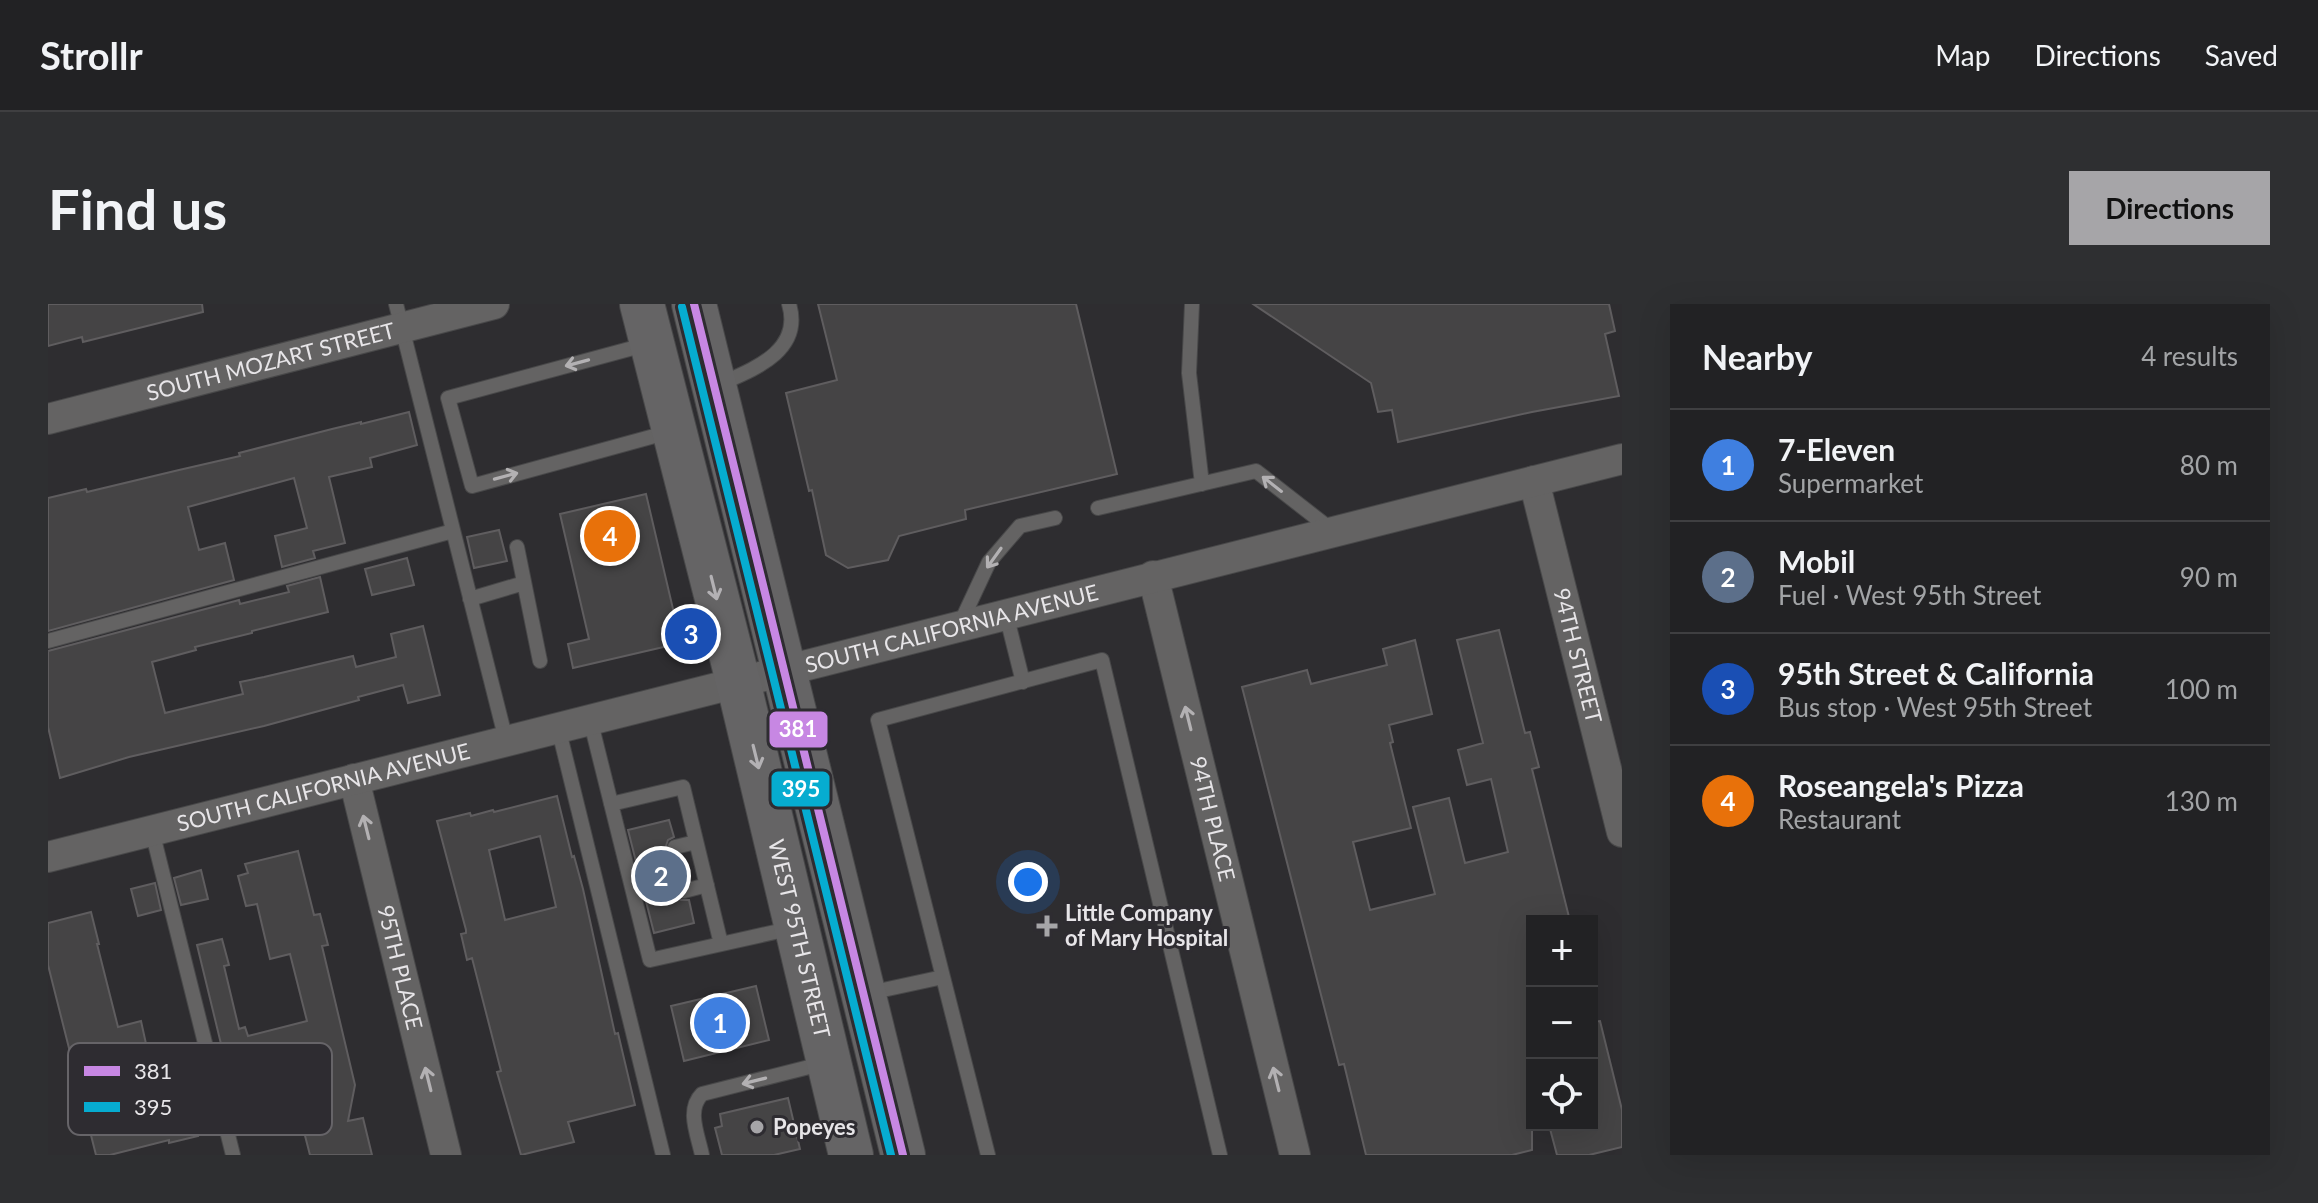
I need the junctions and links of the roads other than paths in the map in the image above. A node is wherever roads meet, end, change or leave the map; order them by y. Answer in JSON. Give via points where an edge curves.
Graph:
{"nodes":[{"id":1,"x":494,"y":304,"type":"edge"},
{"id":2,"x":694,"y":304,"type":"edge"},
{"id":3,"x":789,"y":304,"type":"edge"},
{"id":4,"x":1192,"y":304,"type":"edge"},
{"id":5,"x":399,"y":316,"type":"edge"},
{"id":6,"x":647,"y":323,"type":"edge"},
{"id":7,"x":715,"y":387,"type":"junction"},
{"id":8,"x":48,"y":419,"type":"edge"},
{"id":9,"x":674,"y":431,"type":"junction"},
{"id":10,"x":1622,"y":459,"type":"edge"},
{"id":11,"x":1534,"y":481,"type":"junction"},
{"id":12,"x":1202,"y":484,"type":"junction"},
{"id":13,"x":1098,"y":508,"type":"dead end"},
{"id":14,"x":1055,"y":518,"type":"dead end"},
{"id":15,"x":453,"y":531,"type":"junction"},
{"id":16,"x":1333,"y":531,"type":"junction"},
{"id":17,"x":517,"y":547,"type":"dead end"},
{"id":18,"x":1153,"y":576,"type":"junction"},
{"id":19,"x":524,"y":583,"type":"junction"},
{"id":20,"x":470,"y":599,"type":"junction"},
{"id":21,"x":1006,"y":614,"type":"junction"},
{"id":22,"x":959,"y":625,"type":"junction"},
{"id":23,"x":48,"y":641,"type":"edge"},
{"id":24,"x":540,"y":661,"type":"dead end"},
{"id":25,"x":785,"y":669,"type":"junction"},
{"id":26,"x":738,"y":681,"type":"junction"},
{"id":27,"x":1023,"y":682,"type":"junction"},
{"id":28,"x":590,"y":719,"type":"junction"},
{"id":29,"x":558,"y":727,"type":"junction"},
{"id":30,"x":506,"y":740,"type":"junction"},
{"id":31,"x":354,"y":779,"type":"junction"},
{"id":32,"x":611,"y":804,"type":"junction"},
{"id":33,"x":152,"y":831,"type":"junction"},
{"id":34,"x":1622,"y":832,"type":"edge"},
{"id":35,"x":696,"y":842,"type":"junction"},
{"id":36,"x":675,"y":847,"type":"dead end"},
{"id":37,"x":48,"y":857,"type":"edge"},
{"id":38,"x":707,"y":885,"type":"junction"},
{"id":39,"x":684,"y":891,"type":"dead end"},
{"id":40,"x":797,"y":927,"type":"junction"},
{"id":41,"x":721,"y":944,"type":"junction"},
{"id":42,"x":943,"y":977,"type":"junction"},
{"id":43,"x":864,"y":994,"type":"junction"},
{"id":44,"x":205,"y":1043,"type":"edge"},
{"id":45,"x":829,"y":1062,"type":"junction"},
{"id":46,"x":228,"y":1135,"type":"edge"},
{"id":47,"x":233,"y":1155,"type":"edge"},
{"id":48,"x":446,"y":1155,"type":"edge"},
{"id":49,"x":663,"y":1155,"type":"edge"},
{"id":50,"x":702,"y":1155,"type":"edge"},
{"id":51,"x":849,"y":1155,"type":"edge"},
{"id":52,"x":903,"y":1155,"type":"edge"},
{"id":53,"x":988,"y":1155,"type":"edge"},
{"id":54,"x":1220,"y":1155,"type":"edge"},
{"id":55,"x":1295,"y":1155,"type":"edge"}],
"edges":[{"from":1,"to":5,"type":"street","name":"SOUTH MOZART STREET"},
{"from":2,"to":7,"type":"main road"},
{"from":3,"to":7,"type":"lane","via":[[793,317],[784,347],[758,367]]},
{"from":4,"to":12,"type":"lane","via":[[1189,373]]},
{"from":5,"to":8,"type":"street","name":"SOUTH MOZART STREET"},
{"from":5,"to":15,"type":"lane"},
{"from":6,"to":9,"type":"main road","name":"WEST 95TH STREET"},
{"from":6,"to":9,"type":"lane","one_way":true,"via":[[448,398],[472,486]]},
{"from":7,"to":25,"type":"main road"},
{"from":9,"to":26,"type":"main road","name":"WEST 95TH STREET","one_way":true},
{"from":10,"to":11,"type":"street","name":"SOUTH CALIFORNIA AVENUE"},
{"from":11,"to":16,"type":"street","name":"SOUTH CALIFORNIA AVENUE"},
{"from":11,"to":34,"type":"street","name":"94TH STREET"},
{"from":12,"to":13,"type":"lane"},
{"from":16,"to":12,"type":"lane","one_way":true,"via":[[1256,471]]},
{"from":14,"to":22,"type":"lane","one_way":true,"via":[[1020,526],[989,562]]},
{"from":15,"to":20,"type":"lane"},
{"from":15,"to":23,"type":"lane"},
{"from":16,"to":18,"type":"street","name":"SOUTH CALIFORNIA AVENUE"},
{"from":17,"to":19,"type":"lane"},
{"from":18,"to":21,"type":"street","name":"SOUTH CALIFORNIA AVENUE"},
{"from":55,"to":18,"type":"street","name":"94TH PLACE","one_way":true},
{"from":19,"to":20,"type":"lane"},
{"from":19,"to":24,"type":"lane"},
{"from":20,"to":30,"type":"lane"},
{"from":21,"to":22,"type":"street","name":"SOUTH CALIFORNIA AVENUE"},
{"from":21,"to":27,"type":"lane"},
{"from":22,"to":25,"type":"street","name":"SOUTH CALIFORNIA AVENUE"},
{"from":25,"to":26,"type":"street","name":"SOUTH CALIFORNIA AVENUE"},
{"from":25,"to":43,"type":"main road"},
{"from":26,"to":28,"type":"street","name":"SOUTH CALIFORNIA AVENUE"},
{"from":26,"to":40,"type":"main road","name":"WEST 95TH STREET","one_way":true},
{"from":27,"to":42,"type":"lane","via":[[878,720]]},
{"from":27,"to":54,"type":"lane","via":[[1102,660]]},
{"from":28,"to":29,"type":"street","name":"SOUTH CALIFORNIA AVENUE"},
{"from":28,"to":32,"type":"lane"},
{"from":29,"to":30,"type":"street","name":"SOUTH CALIFORNIA AVENUE"},
{"from":29,"to":49,"type":"lane"},
{"from":30,"to":31,"type":"street","name":"SOUTH CALIFORNIA AVENUE"},
{"from":31,"to":33,"type":"street","name":"SOUTH CALIFORNIA AVENUE"},
{"from":48,"to":31,"type":"street","name":"95TH PLACE","one_way":true},
{"from":32,"to":35,"type":"lane","via":[[683,787]]},
{"from":32,"to":41,"type":"lane","via":[[631,859],[650,960]]},
{"from":33,"to":37,"type":"street","name":"SOUTH CALIFORNIA AVENUE"},
{"from":33,"to":44,"type":"lane"},
{"from":35,"to":36,"type":"lane"},
{"from":35,"to":38,"type":"lane"},
{"from":38,"to":39,"type":"lane"},
{"from":38,"to":41,"type":"lane"},
{"from":40,"to":41,"type":"lane"},
{"from":40,"to":45,"type":"main road","name":"WEST 95TH STREET"},
{"from":42,"to":43,"type":"lane"},
{"from":42,"to":53,"type":"lane"},
{"from":43,"to":52,"type":"main road"},
{"from":45,"to":50,"type":"lane","one_way":true,"via":[[702,1094],[693,1115]]},
{"from":45,"to":51,"type":"main road","name":"WEST 95TH STREET"},
{"from":46,"to":47,"type":"lane"}]}
